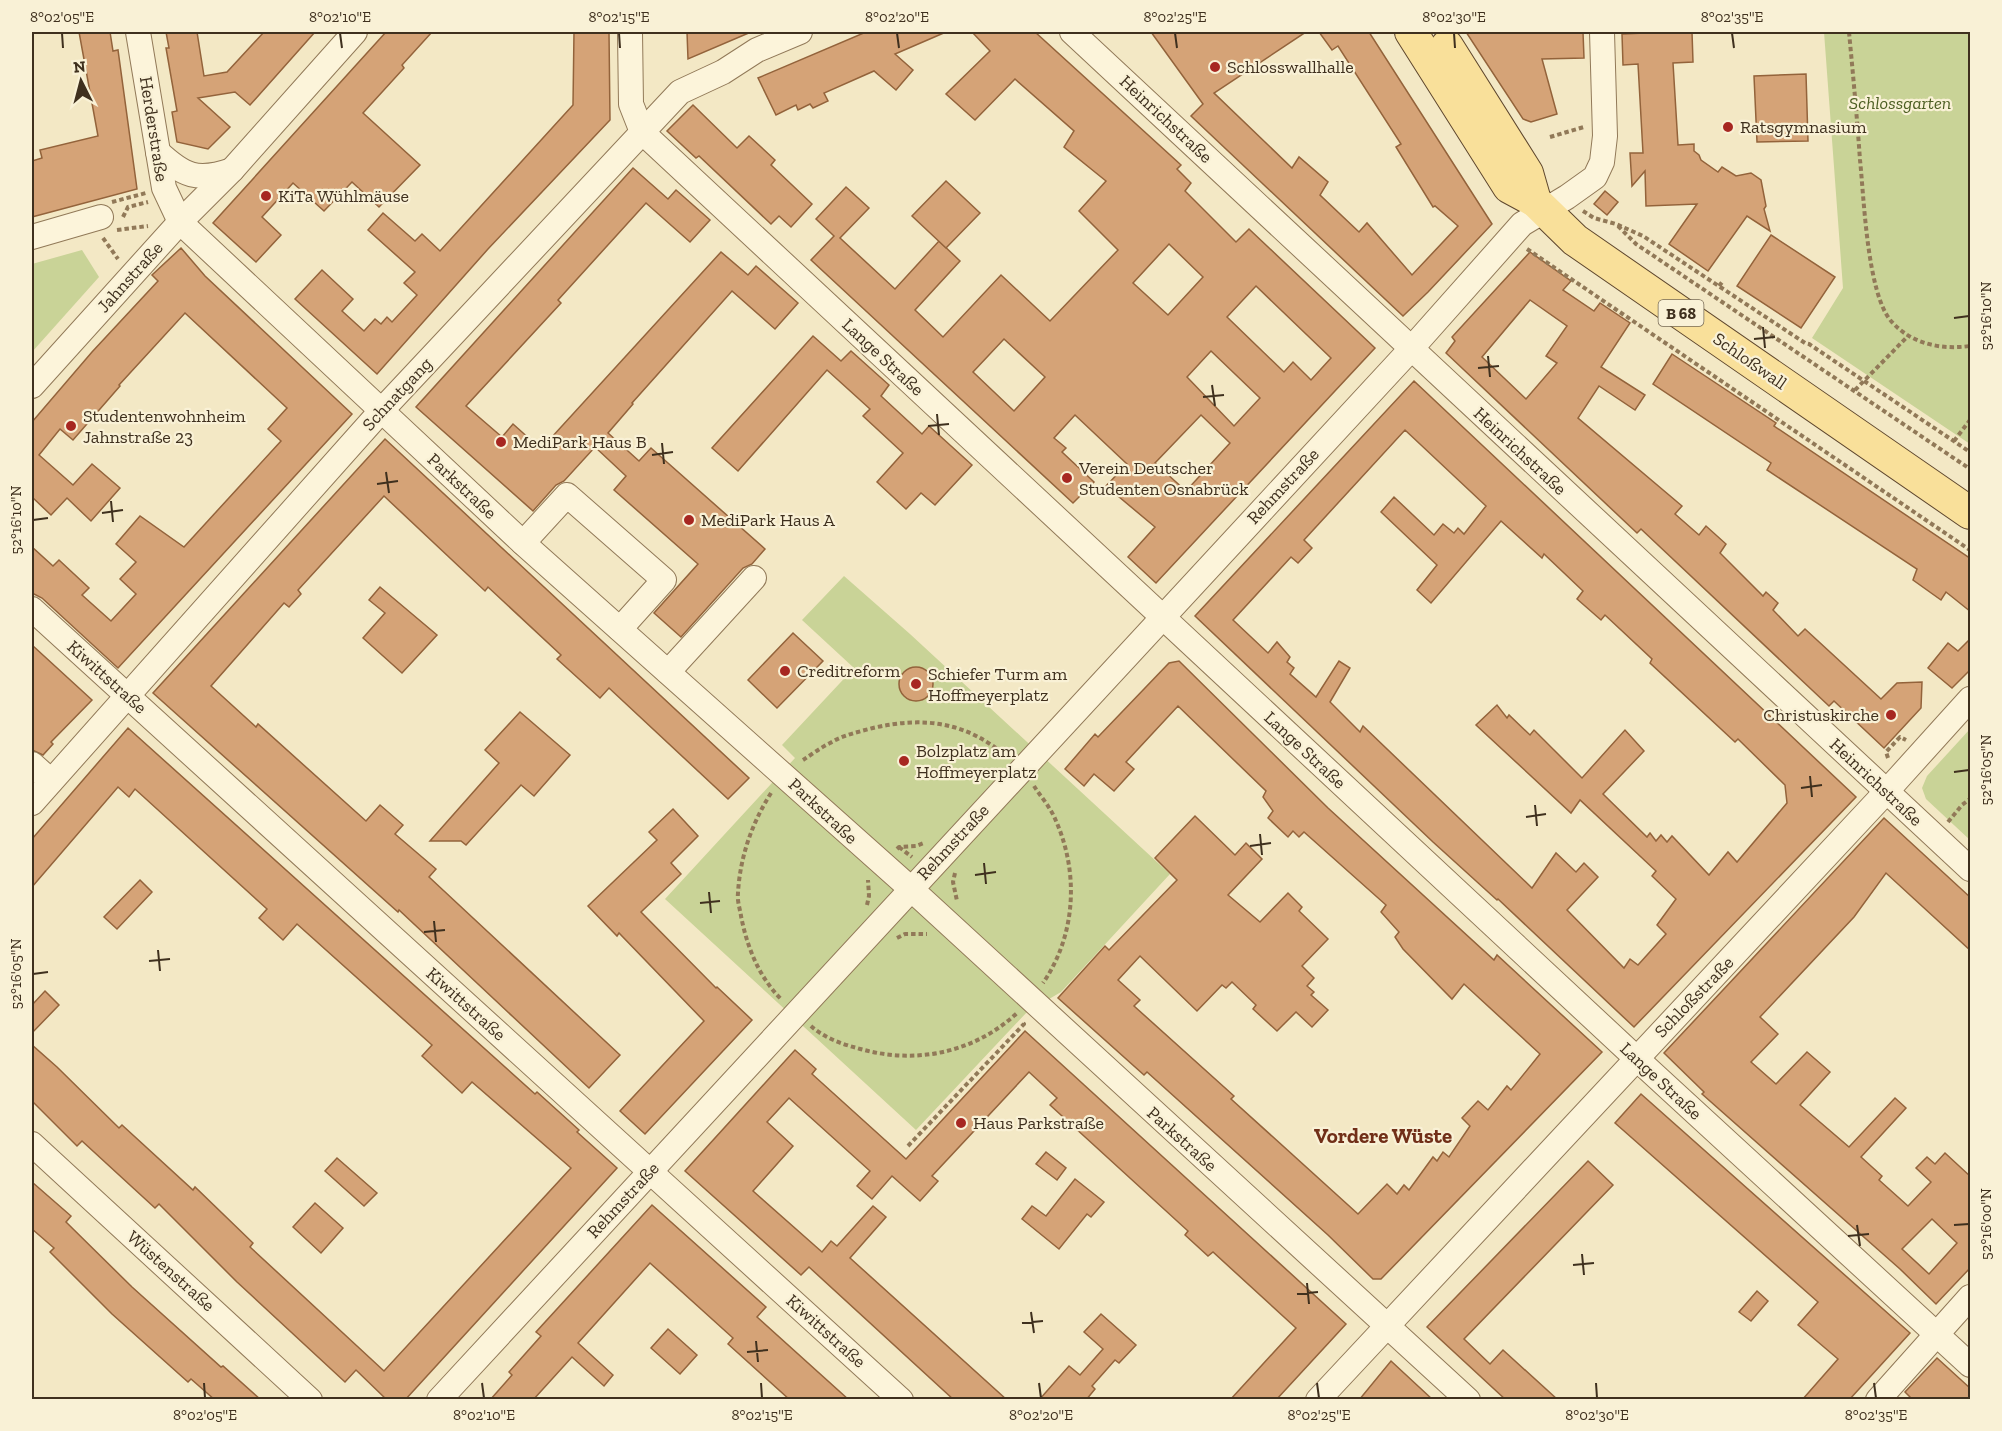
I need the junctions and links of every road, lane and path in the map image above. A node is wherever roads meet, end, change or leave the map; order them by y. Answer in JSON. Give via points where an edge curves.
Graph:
{"nodes":[{"id":1,"x":138,"y":32,"type":"edge"},
{"id":2,"x":356,"y":32,"type":"edge"},
{"id":3,"x":630,"y":32,"type":"edge"},
{"id":4,"x":800,"y":32,"type":"edge"},
{"id":5,"x":1411,"y":32,"type":"edge"},
{"id":6,"x":1437,"y":32,"type":"edge"},
{"id":7,"x":1602,"y":32,"type":"edge"},
{"id":8,"x":1849,"y":32,"type":"edge"},
{"id":9,"x":1086,"y":36,"type":"edge"},
{"id":10,"x":1591,"y":126,"type":"dead end"},
{"id":11,"x":642,"y":132,"type":"junction"},
{"id":12,"x":1550,"y":137,"type":"dead end"},
{"id":13,"x":158,"y":152,"type":"junction"},
{"id":14,"x":232,"y":170,"type":"junction"},
{"id":15,"x":164,"y":188,"type":"junction"},
{"id":16,"x":1539,"y":206,"type":"junction"},
{"id":17,"x":1594,"y":218,"type":"dead end"},
{"id":18,"x":180,"y":222,"type":"junction"},
{"id":19,"x":1616,"y":224,"type":"junction"},
{"id":20,"x":101,"y":226,"type":"junction"},
{"id":21,"x":32,"y":237,"type":"edge"},
{"id":22,"x":1522,"y":248,"type":"dead end"},
{"id":23,"x":131,"y":276,"type":"junction"},
{"id":24,"x":1723,"y":280,"type":"dead end"},
{"id":25,"x":1719,"y":286,"type":"junction"},
{"id":26,"x":1908,"y":336,"type":"junction"},
{"id":27,"x":1971,"y":346,"type":"edge"},
{"id":28,"x":1411,"y":349,"type":"junction"},
{"id":29,"x":1864,"y":380,"type":"junction"},
{"id":30,"x":32,"y":386,"type":"edge"},
{"id":31,"x":1855,"y":390,"type":"junction"},
{"id":32,"x":381,"y":411,"type":"junction"},
{"id":33,"x":1971,"y":420,"type":"edge"},
{"id":34,"x":1954,"y":441,"type":"junction"},
{"id":35,"x":1971,"y":452,"type":"edge"},
{"id":36,"x":1971,"y":469,"type":"edge"},
{"id":37,"x":1971,"y":513,"type":"edge"},
{"id":38,"x":523,"y":543,"type":"junction"},
{"id":39,"x":1971,"y":550,"type":"edge"},
{"id":40,"x":754,"y":578,"type":"dead end"},
{"id":41,"x":32,"y":609,"type":"edge"},
{"id":42,"x":1161,"y":617,"type":"junction"},
{"id":43,"x":620,"y":629,"type":"junction"},
{"id":44,"x":668,"y":672,"type":"junction"},
{"id":45,"x":127,"y":696,"type":"junction"},
{"id":46,"x":1971,"y":699,"type":"edge"},
{"id":47,"x":1900,"y":737,"type":"dead end"},
{"id":48,"x":1886,"y":752,"type":"dead end"},
{"id":49,"x":1007,"y":758,"type":"dead end"},
{"id":50,"x":802,"y":760,"type":"dead end"},
{"id":51,"x":32,"y":764,"type":"edge"},
{"id":52,"x":51,"y":781,"type":"junction"},
{"id":53,"x":1032,"y":784,"type":"dead end"},
{"id":54,"x":1886,"y":792,"type":"junction"},
{"id":55,"x":771,"y":793,"type":"dead end"},
{"id":56,"x":1971,"y":799,"type":"edge"},
{"id":57,"x":32,"y":803,"type":"edge"},
{"id":58,"x":1935,"y":837,"type":"junction"},
{"id":59,"x":1971,"y":869,"type":"edge"},
{"id":60,"x":910,"y":888,"type":"junction"},
{"id":61,"x":1022,"y":1008,"type":"junction"},
{"id":62,"x":795,"y":1012,"type":"junction"},
{"id":63,"x":1636,"y":1058,"type":"junction"},
{"id":64,"x":32,"y":1144,"type":"edge"},
{"id":65,"x":908,"y":1146,"type":"dead end"},
{"id":66,"x":650,"y":1171,"type":"junction"},
{"id":67,"x":1971,"y":1297,"type":"edge"},
{"id":68,"x":1386,"y":1325,"type":"junction"},
{"id":69,"x":1937,"y":1334,"type":"junction"},
{"id":70,"x":1971,"y":1365,"type":"edge"},
{"id":71,"x":310,"y":1400,"type":"edge"},
{"id":72,"x":439,"y":1400,"type":"edge"},
{"id":73,"x":901,"y":1400,"type":"edge"},
{"id":74,"x":1318,"y":1400,"type":"edge"},
{"id":75,"x":1468,"y":1400,"type":"edge"},
{"id":76,"x":1878,"y":1400,"type":"edge"}],
"edges":[{"from":1,"to":13,"type":"street","name":"Herderstraße"},
{"from":2,"to":14,"type":"street","name":"Jahnstraße"},
{"from":3,"to":11,"type":"street","via":[[631,104]]},
{"from":4,"to":11,"type":"street","name":"Schnatgang","via":[[757,50],[723,72],[680,92]]},
{"from":5,"to":16,"type":"main road","name":"Schloßwall","number":"B 68","via":[[1509,187]]},
{"from":6,"to":16,"type":"main road","via":[[1527,173]]},
{"from":7,"to":16,"type":"street","name":"Rehmstraße","via":[[1602,162],[1588,184]]},
{"from":8,"to":26,"type":"path","via":[[1869,252],[1880,300],[1890,320]]},
{"from":9,"to":28,"type":"street","name":"Heinrichstraße"},
{"from":10,"to":12,"type":"path"},
{"from":11,"to":32,"type":"street","name":"Schnatgang"},
{"from":11,"to":42,"type":"street","name":"Lange Straße"},
{"from":13,"to":14,"type":"street","via":[[177,170],[197,176]]},
{"from":13,"to":15,"type":"street","name":"Herderstraße"},
{"from":14,"to":18,"type":"street","name":"Jahnstraße"},
{"from":15,"to":18,"type":"street","name":"Herderstraße"},
{"from":15,"to":20,"type":"path","via":[[98,205]]},
{"from":16,"to":28,"type":"street","name":"Rehmstraße"},
{"from":16,"to":37,"type":"main road","name":"Schloßwall","number":"B 68","via":[[1575,240]]},
{"from":17,"to":19,"type":"path"},
{"from":18,"to":23,"type":"street","name":"Jahnstraße"},
{"from":18,"to":32,"type":"street","name":"Parkstraße"},
{"from":19,"to":25,"type":"path","via":[[1643,236]]},
{"from":19,"to":31,"type":"path","via":[[1636,244]]},
{"from":20,"to":21,"type":"street"},
{"from":20,"to":23,"type":"path"},
{"from":22,"to":39,"type":"path","via":[[1531,250]]},
{"from":23,"to":30,"type":"street","name":"Jahnstraße"},
{"from":24,"to":25,"type":"path"},
{"from":25,"to":29,"type":"path"},
{"from":26,"to":27,"type":"path","via":[[1929,345]]},
{"from":26,"to":29,"type":"path"},
{"from":28,"to":42,"type":"street","name":"Rehmstraße"},
{"from":28,"to":54,"type":"street","name":"Heinrichstraße"},
{"from":29,"to":31,"type":"path"},
{"from":29,"to":34,"type":"path"},
{"from":31,"to":36,"type":"path"},
{"from":32,"to":38,"type":"street","name":"Parkstraße"},
{"from":32,"to":45,"type":"street","name":"Schnatgang"},
{"from":33,"to":34,"type":"path"},
{"from":34,"to":35,"type":"path"},
{"from":38,"to":43,"type":"street","name":"Parkstraße"},
{"from":38,"to":43,"type":"street","via":[[567,495],[664,580]]},
{"from":40,"to":44,"type":"street"},
{"from":41,"to":45,"type":"street","name":"Kiwittstraße"},
{"from":42,"to":60,"type":"street","name":"Rehmstraße"},
{"from":42,"to":63,"type":"street","name":"Lange Straße"},
{"from":43,"to":44,"type":"street","name":"Parkstraße"},
{"from":44,"to":60,"type":"street","name":"Parkstraße"},
{"from":45,"to":52,"type":"street","name":"Schnatgang"},
{"from":45,"to":66,"type":"street","name":"Kiwittstraße"},
{"from":46,"to":54,"type":"street","name":"Schloßstraße"},
{"from":47,"to":48,"type":"path"},
{"from":49,"to":50,"type":"path","via":[[967,731],[950,725],[913,722],[851,734]]},
{"from":51,"to":52,"type":"street"},
{"from":52,"to":57,"type":"street","name":"Schnatgang"},
{"from":53,"to":61,"type":"path","via":[[1056,819],[1066,848],[1071,905],[1064,941],[1052,970]]},
{"from":54,"to":58,"type":"street","name":"Heinrichstraße"},
{"from":54,"to":63,"type":"street","name":"Schloßstraße"},
{"from":55,"to":62,"type":"path","via":[[758,813],[744,850],[737,896],[756,963],[772,990]]},
{"from":56,"to":58,"type":"path"},
{"from":58,"to":59,"type":"street","name":"Heinrichstraße"},
{"from":60,"to":61,"type":"street","name":"Parkstraße"},
{"from":60,"to":62,"type":"street","name":"Rehmstraße"},
{"from":61,"to":62,"type":"path","via":[[984,1037],[959,1048],[910,1057],[877,1054],[843,1044],[817,1032]]},
{"from":61,"to":65,"type":"path","via":[[1024,1024]]},
{"from":61,"to":68,"type":"street","name":"Parkstraße"},
{"from":62,"to":66,"type":"street","name":"Rehmstraße"},
{"from":63,"to":68,"type":"street","name":"Schloßstraße"},
{"from":63,"to":69,"type":"street","name":"Lange Straße"},
{"from":64,"to":71,"type":"street","name":"Wüstenstraße"},
{"from":66,"to":72,"type":"street","name":"Rehmstraße"},
{"from":66,"to":73,"type":"street","name":"Kiwittstraße"},
{"from":67,"to":69,"type":"street"},
{"from":68,"to":74,"type":"street","name":"Schloßstraße"},
{"from":68,"to":75,"type":"street","name":"Parkstraße"},
{"from":69,"to":70,"type":"street","name":"Lange Straße"},
{"from":69,"to":76,"type":"street"}]}
